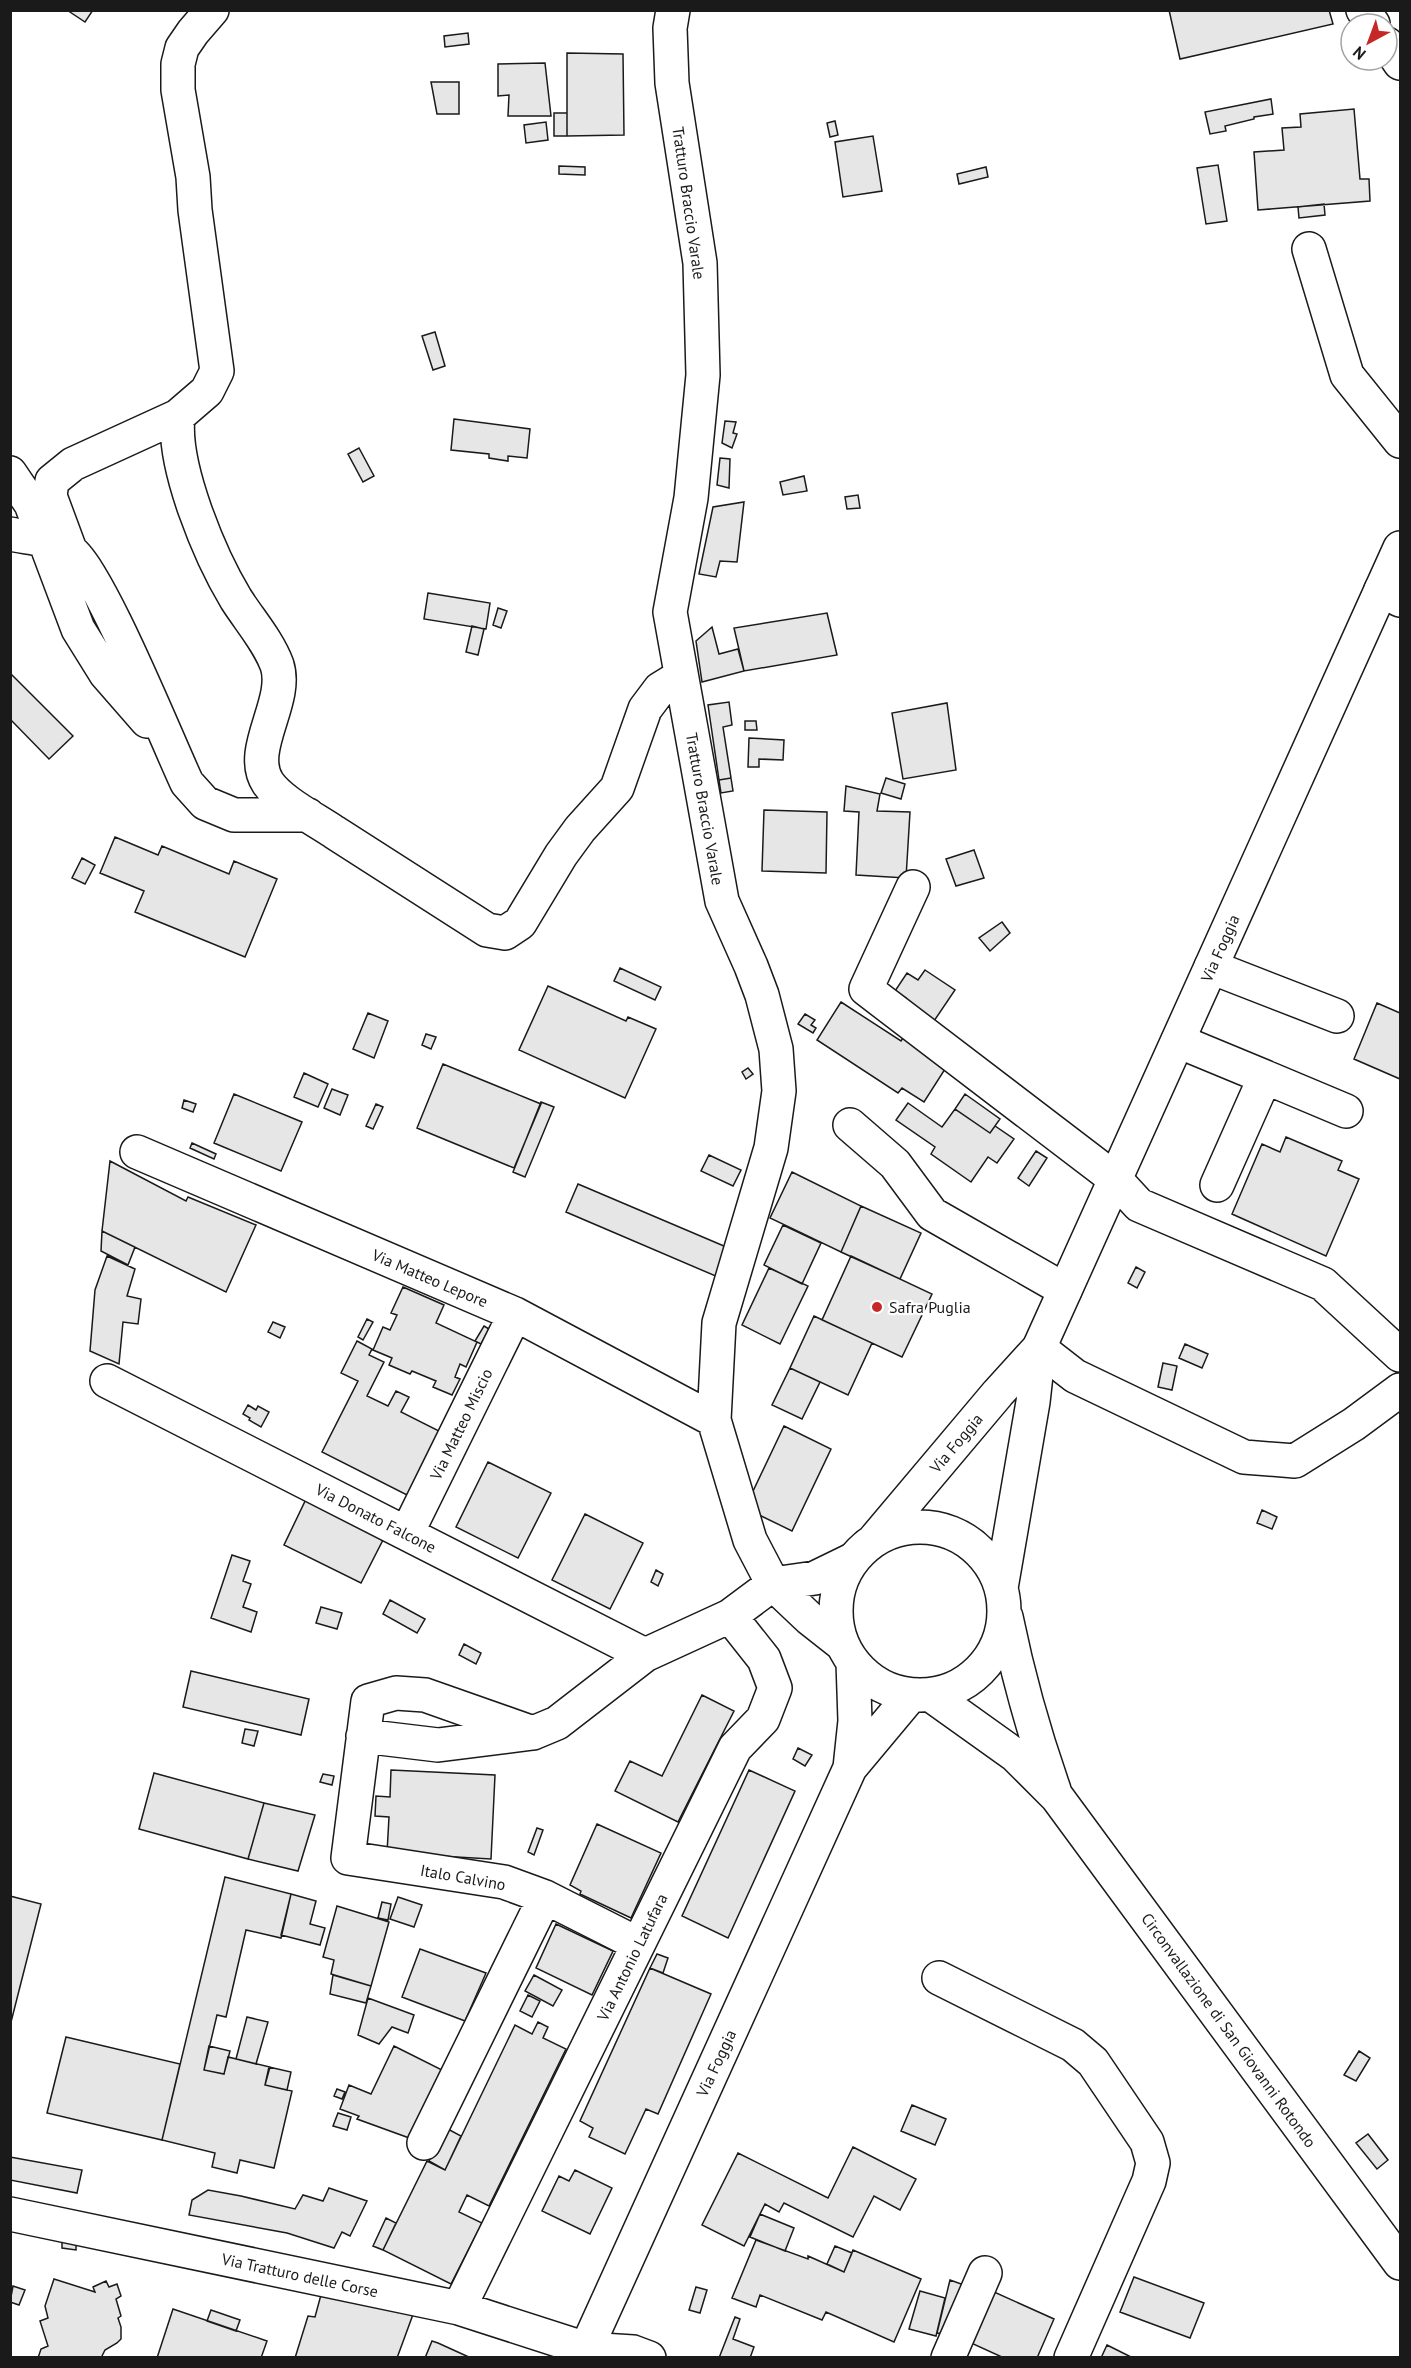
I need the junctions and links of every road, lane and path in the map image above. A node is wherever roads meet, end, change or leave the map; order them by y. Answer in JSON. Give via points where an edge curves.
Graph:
{"nodes":[{"id":1,"x":212,"y":10,"type":"edge"},
{"id":2,"x":674,"y":10,"type":"edge"},
{"id":3,"x":1309,"y":249,"type":"dead end"},
{"id":4,"x":178,"y":416,"type":"junction"},
{"id":5,"x":1401,"y":441,"type":"edge"},
{"id":6,"x":10,"y":473,"type":"edge"},
{"id":7,"x":10,"y":534,"type":"edge"},
{"id":8,"x":58,"y":545,"type":"junction"},
{"id":9,"x":1401,"y":548,"type":"edge"},
{"id":10,"x":1391,"y":595,"type":"edge"},
{"id":11,"x":681,"y":676,"type":"junction"},
{"id":12,"x":308,"y":815,"type":"junction"},
{"id":13,"x":913,"y":887,"type":"dead end"},
{"id":14,"x":1211,"y":967,"type":"junction"},
{"id":15,"x":1336,"y":1016,"type":"dead end"},
{"id":16,"x":1178,"y":1041,"type":"junction"},
{"id":17,"x":1265,"y":1077,"type":"junction"},
{"id":18,"x":1346,"y":1111,"type":"dead end"},
{"id":19,"x":850,"y":1125,"type":"dead end"},
{"id":20,"x":137,"y":1152,"type":"dead end"},
{"id":21,"x":1115,"y":1179,"type":"junction"},
{"id":22,"x":1217,"y":1185,"type":"dead end"},
{"id":23,"x":1065,"y":1290,"type":"junction"},
{"id":24,"x":515,"y":1314,"type":"junction"},
{"id":25,"x":1039,"y":1348,"type":"junction"},
{"id":26,"x":1401,"y":1355,"type":"edge"},
{"id":27,"x":106,"y":1381,"type":"dead end"},
{"id":28,"x":1401,"y":1390,"type":"edge"},
{"id":29,"x":714,"y":1420,"type":"junction"},
{"id":30,"x":407,"y":1533,"type":"junction"},
{"id":31,"x":864,"y":1550,"type":"junction"},
{"id":32,"x":773,"y":1584,"type":"junction"},
{"id":33,"x":1002,"y":1597,"type":"junction"},
{"id":34,"x":730,"y":1616,"type":"junction"},
{"id":35,"x":848,"y":1653,"type":"junction"},
{"id":36,"x":645,"y":1655,"type":"junction"},
{"id":37,"x":921,"y":1695,"type":"junction"},
{"id":38,"x":533,"y":1733,"type":"junction"},
{"id":39,"x":363,"y":1736,"type":"junction"},
{"id":40,"x":850,"y":1768,"type":"junction"},
{"id":41,"x":1057,"y":1797,"type":"junction"},
{"id":42,"x":545,"y":1897,"type":"junction"},
{"id":43,"x":638,"y":1944,"type":"junction"},
{"id":44,"x":939,"y":1978,"type":"dead end"},
{"id":45,"x":424,"y":2143,"type":"dead end"},
{"id":46,"x":10,"y":2214,"type":"edge"},
{"id":47,"x":1401,"y":2263,"type":"edge"},
{"id":48,"x":985,"y":2273,"type":"dead end"},
{"id":49,"x":459,"y":2308,"type":"junction"},
{"id":50,"x":584,"y":2354,"type":"edge"},
{"id":51,"x":649,"y":2358,"type":"edge"},
{"id":52,"x":948,"y":2358,"type":"edge"},
{"id":53,"x":1071,"y":2358,"type":"edge"}],
"edges":[{"from":1,"to":4,"type":"street","via":[[182,48],[178,90],[217,372],[207,391]]},
{"from":2,"to":11,"type":"street","name":"Tratturo Braccio Varale","via":[[670,28],[672,83],[700,263],[703,375],[691,498],[670,612]]},
{"from":3,"to":5,"type":"street","via":[[1347,375]]},
{"from":4,"to":8,"type":"street","via":[[73,465],[52,481],[50,496]]},
{"from":4,"to":12,"type":"street","via":[[176,433],[184,472],[207,543],[277,667],[280,687],[261,769],[277,793]]},
{"from":6,"to":8,"type":"street"},
{"from":7,"to":8,"type":"street"},
{"from":8,"to":12,"type":"street","via":[[83,564],[104,601],[187,783],[206,803],[234,815]]},
{"from":9,"to":10,"type":"street","name":"Via Foggia"},
{"from":10,"to":14,"type":"street","name":"Via Foggia"},
{"from":11,"to":12,"type":"street","via":[[660,689],[645,709],[616,788],[561,855],[520,923],[505,933],[487,930]]},
{"from":11,"to":29,"type":"street","name":"Tratturo Braccio Varale","via":[[722,902],[762,995],[776,1049],[779,1091],[771,1148],[719,1323]]},
{"from":13,"to":21,"type":"street","via":[[866,989]]},
{"from":14,"to":15,"type":"street"},
{"from":14,"to":16,"type":"street","name":"Via Foggia"},
{"from":16,"to":17,"type":"street"},
{"from":16,"to":21,"type":"street","name":"Via Foggia"},
{"from":17,"to":18,"type":"street"},
{"from":17,"to":22,"type":"street"},
{"from":19,"to":23,"type":"street","via":[[895,1164],[932,1214]]},
{"from":20,"to":24,"type":"street","name":"Via Matteo Lepore"},
{"from":21,"to":23,"type":"street","name":"Via Foggia"},
{"from":21,"to":26,"type":"street","via":[[1139,1204],[1323,1284]]},
{"from":23,"to":25,"type":"street","name":"Via Foggia"},
{"from":24,"to":29,"type":"street","name":"Via Matteo Lepore"},
{"from":24,"to":30,"type":"street","name":"Via Matteo Miscio"},
{"from":25,"to":28,"type":"street","via":[[1075,1376],[1244,1457],[1295,1461]]},
{"from":25,"to":31,"type":"street","name":"Via Foggia"},
{"from":25,"to":33,"type":"street","name":"Via Foggia"},
{"from":27,"to":30,"type":"street","name":"Via Donato Falcone"},
{"from":29,"to":32,"type":"street","name":"Tratturo Braccio Varale","via":[[750,1540]]},
{"from":30,"to":36,"type":"street","name":"Via Donato Falcone"},
{"from":31,"to":32,"type":"street","via":[[815,1578]]},
{"from":31,"to":33,"type":"street","via":[[899,1529],[925,1527],[950,1533],[972,1545],[990,1565]]},
{"from":31,"to":35,"type":"street","name":"Via Foggia","via":[[842,1579],[836,1601],[836,1623]]},
{"from":32,"to":34,"type":"street"},
{"from":32,"to":35,"type":"street","name":"Tratturo Braccio Varale"},
{"from":33,"to":37,"type":"street","name":"Via Foggia","via":[[1002,1631],[992,1654],[976,1674],[955,1688]]},
{"from":33,"to":41,"type":"street","name":"Circonvallazione di San Giovanni Rotondo","via":[[1021,1686]]},
{"from":34,"to":36,"type":"street"},
{"from":34,"to":43,"type":"street","name":"Via Antonio Latufara","via":[[764,1659],[775,1688],[763,1719],[735,1748]]},
{"from":35,"to":37,"type":"street","via":[[879,1684]]},
{"from":35,"to":40,"type":"street","name":"Via Foggia","via":[[855,1721]]},
{"from":36,"to":38,"type":"street","via":[[557,1723]]},
{"from":37,"to":40,"type":"street","name":"Via Foggia"},
{"from":37,"to":41,"type":"street","name":"Circonvallazione di San Giovanni Rotondo","via":[[1015,1755]]},
{"from":38,"to":39,"type":"street","via":[[438,1745]]},
{"from":38,"to":39,"type":"street","via":[[425,1695],[396,1693],[368,1701]]},
{"from":39,"to":42,"type":"street","name":"Italo Calvino","via":[[348,1858],[504,1882]]},
{"from":40,"to":50,"type":"street","name":"Via Foggia"},
{"from":41,"to":47,"type":"street","name":"Circonvallazione di San Giovanni Rotondo"},
{"from":42,"to":43,"type":"street","name":"Italo Calvino"},
{"from":42,"to":45,"type":"street"},
{"from":43,"to":49,"type":"street","name":"Via Antonio Latufara"},
{"from":44,"to":53,"type":"street","via":[[1073,2045],[1093,2062],[1147,2142],[1153,2163],[1149,2181]]},
{"from":46,"to":49,"type":"street","name":"Via Tratturo delle Corse"},
{"from":48,"to":52,"type":"street"},
{"from":49,"to":50,"type":"street","name":"Via Tratturo delle Corse"},
{"from":50,"to":51,"type":"street","name":"Via Tratturo delle Corse","via":[[633,2352]]}]}
